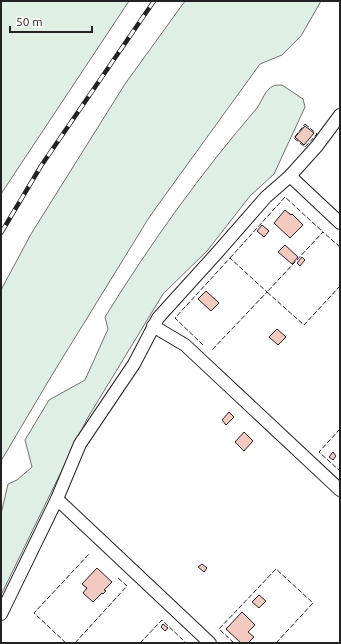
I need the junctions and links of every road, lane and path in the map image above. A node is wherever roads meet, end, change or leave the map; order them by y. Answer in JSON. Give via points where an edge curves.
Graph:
{"nodes":[{"id":1,"x":340,"y":115,"type":"edge"},
{"id":2,"x":290,"y":176,"type":"junction"},
{"id":3,"x":340,"y":223,"type":"edge"},
{"id":4,"x":153,"y":326,"type":"junction"},
{"id":5,"x":340,"y":490,"type":"edge"},
{"id":6,"x":57,"y":499,"type":"junction"},
{"id":7,"x":1,"y":614,"type":"edge"},
{"id":8,"x":210,"y":643,"type":"edge"}],
"edges":[{"from":1,"to":2,"type":"lane"},
{"from":2,"to":3,"type":"lane"},
{"from":2,"to":4,"type":"lane","via":[[255,208]]},
{"from":4,"to":5,"type":"lane","via":[[185,345]]},
{"from":4,"to":6,"type":"lane","via":[[134,364],[80,444]]},
{"from":6,"to":7,"type":"lane"},
{"from":6,"to":8,"type":"lane"}]}
